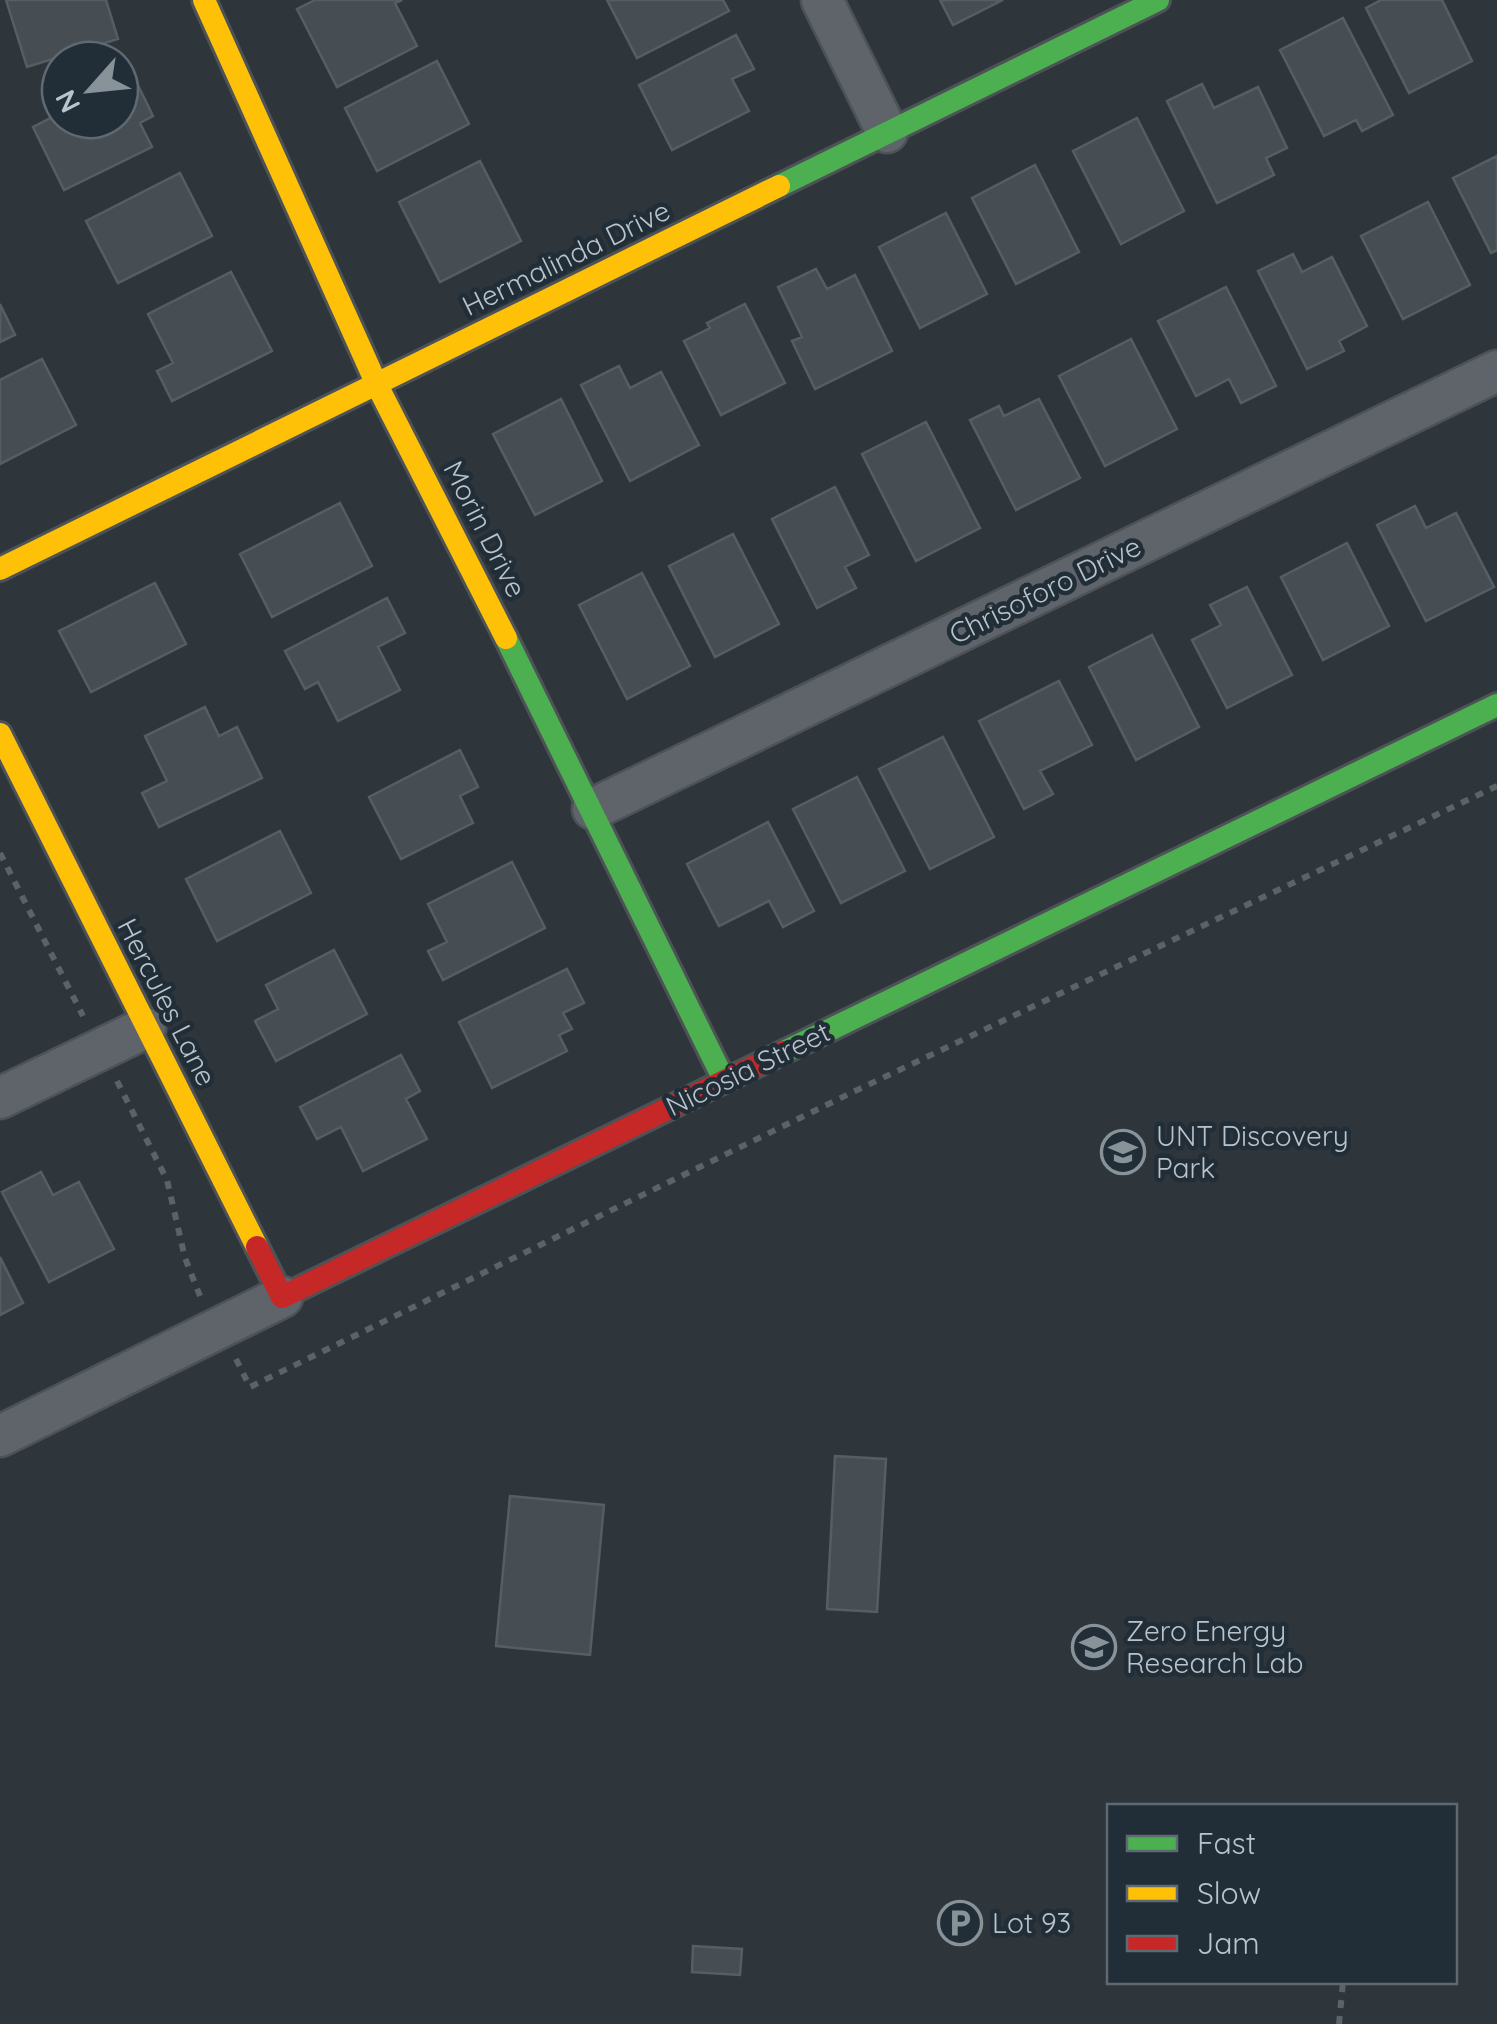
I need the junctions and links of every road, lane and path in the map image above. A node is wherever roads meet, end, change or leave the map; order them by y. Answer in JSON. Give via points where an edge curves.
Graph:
{"nodes":[{"id":1,"x":204,"y":0,"type":"edge"},
{"id":2,"x":822,"y":0,"type":"edge"},
{"id":3,"x":1158,"y":0,"type":"edge"},
{"id":4,"x":887,"y":132,"type":"junction"},
{"id":5,"x":1497,"y":371,"type":"edge"},
{"id":6,"x":378,"y":385,"type":"junction"},
{"id":7,"x":0,"y":569,"type":"edge"},
{"id":8,"x":1497,"y":705,"type":"edge"},
{"id":9,"x":0,"y":734,"type":"edge"},
{"id":10,"x":593,"y":809,"type":"junction"},
{"id":11,"x":145,"y":1028,"type":"junction"},
{"id":12,"x":724,"y":1080,"type":"junction"},
{"id":13,"x":0,"y":1098,"type":"edge"},
{"id":14,"x":282,"y":1297,"type":"junction"},
{"id":15,"x":0,"y":1436,"type":"edge"},
{"id":16,"x":1343,"y":1984,"type":"edge"},
{"id":17,"x":1339,"y":2024,"type":"edge"}],
"edges":[{"from":1,"to":6,"type":"street","name":"Morin Drive"},
{"from":2,"to":4,"type":"street"},
{"from":3,"to":4,"type":"street","name":"Hermalinda Drive"},
{"from":4,"to":6,"type":"street","name":"Hermalinda Drive"},
{"from":5,"to":10,"type":"street","name":"Chrisoforo Drive"},
{"from":6,"to":7,"type":"street","name":"Hermalinda Drive"},
{"from":6,"to":10,"type":"street","name":"Morin Drive"},
{"from":8,"to":12,"type":"street","name":"Nicosia Street"},
{"from":9,"to":11,"type":"street","name":"Hercules Lane"},
{"from":10,"to":12,"type":"street","name":"Morin Drive"},
{"from":11,"to":13,"type":"street"},
{"from":11,"to":14,"type":"street","name":"Hercules Lane"},
{"from":12,"to":14,"type":"street","name":"Nicosia Street"},
{"from":14,"to":15,"type":"street","name":"Nicosia Street"},
{"from":16,"to":17,"type":"path"}]}
